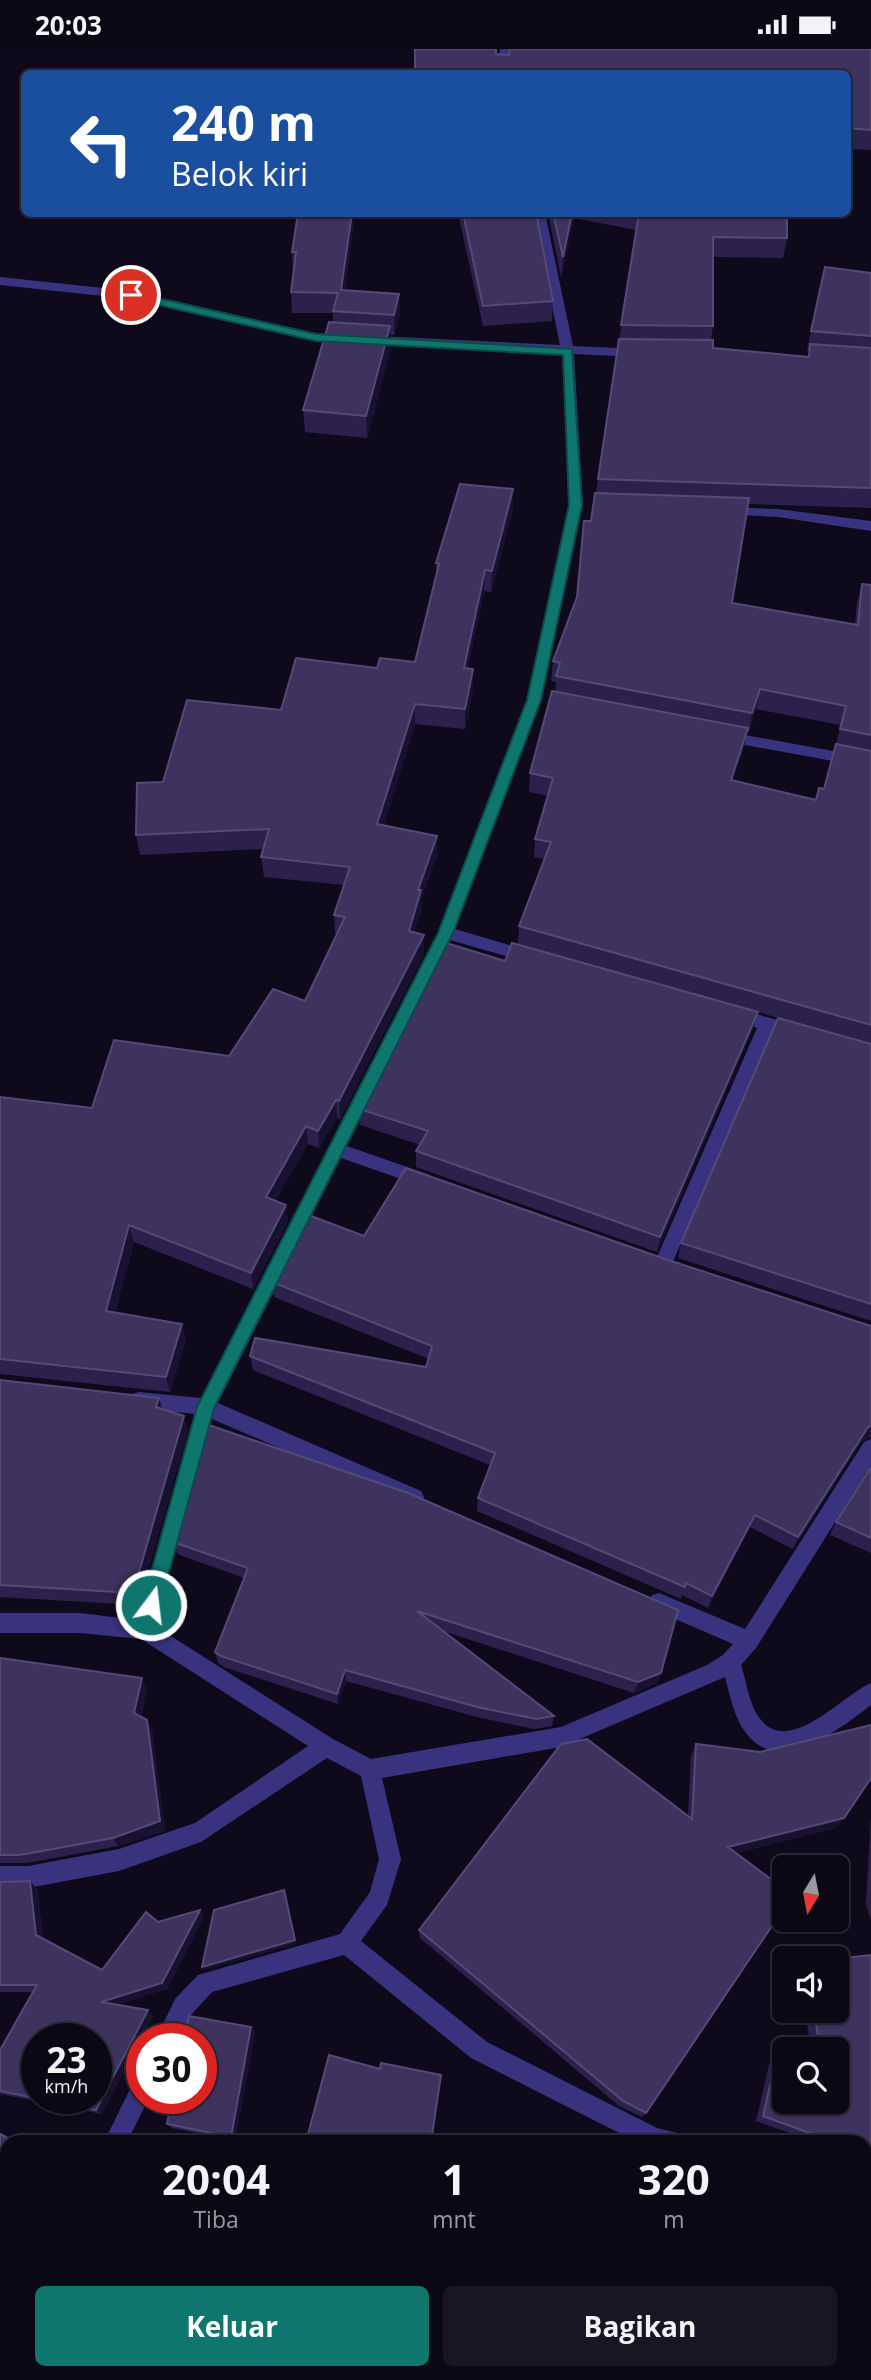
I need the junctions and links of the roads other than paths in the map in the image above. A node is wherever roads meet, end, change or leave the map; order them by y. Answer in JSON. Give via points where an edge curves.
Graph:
{"nodes":[{"id":1,"x":540,"y":49,"type":"edge"},
{"id":2,"x":502,"y":70,"type":"edge"},
{"id":3,"x":540,"y":217,"type":"edge"},
{"id":4,"x":0,"y":281,"type":"edge"},
{"id":5,"x":568,"y":352,"type":"junction"},
{"id":6,"x":647,"y":353,"type":"edge"},
{"id":7,"x":710,"y":510,"type":"edge"},
{"id":8,"x":871,"y":526,"type":"edge"},
{"id":9,"x":709,"y":733,"type":"edge"},
{"id":10,"x":871,"y":763,"type":"edge"},
{"id":11,"x":446,"y":933,"type":"junction"},
{"id":12,"x":553,"y":963,"type":"edge"},
{"id":13,"x":713,"y":1009,"type":"edge"},
{"id":14,"x":767,"y":1024,"type":"junction"},
{"id":15,"x":819,"y":1038,"type":"edge"},
{"id":16,"x":335,"y":1149,"type":"junction"},
{"id":17,"x":440,"y":1185,"type":"edge"},
{"id":18,"x":663,"y":1263,"type":"edge"},
{"id":19,"x":123,"y":1398,"type":"edge"},
{"id":20,"x":206,"y":1407,"type":"junction"},
{"id":21,"x":871,"y":1448,"type":"edge"},
{"id":22,"x":433,"y":1505,"type":"edge"},
{"id":23,"x":635,"y":1592,"type":"edge"},
{"id":24,"x":0,"y":1623,"type":"edge"},
{"id":25,"x":144,"y":1630,"type":"junction"},
{"id":26,"x":749,"y":1641,"type":"junction"},
{"id":27,"x":733,"y":1670,"type":"junction"},
{"id":28,"x":871,"y":1693,"type":"edge"},
{"id":29,"x":327,"y":1746,"type":"junction"},
{"id":30,"x":370,"y":1770,"type":"junction"},
{"id":31,"x":0,"y":1877,"type":"edge"},
{"id":32,"x":347,"y":1943,"type":"junction"},
{"id":33,"x":175,"y":2023,"type":"edge"},
{"id":34,"x":129,"y":2114,"type":"edge"},
{"id":35,"x":119,"y":2135,"type":"edge"},
{"id":36,"x":645,"y":2135,"type":"edge"}],
"edges":[{"from":1,"to":2,"type":"street","via":[[505,51]]},
{"from":3,"to":5,"type":"street"},
{"from":4,"to":5,"type":"street","via":[[131,295],[316,337]]},
{"from":5,"to":6,"type":"street"},
{"from":5,"to":11,"type":"street","via":[[582,505],[541,701]]},
{"from":7,"to":8,"type":"street","via":[[778,513]]},
{"from":9,"to":10,"type":"street"},
{"from":11,"to":12,"type":"street"},
{"from":11,"to":16,"type":"street"},
{"from":13,"to":14,"type":"street"},
{"from":14,"to":15,"type":"street"},
{"from":14,"to":18,"type":"street"},
{"from":16,"to":17,"type":"street"},
{"from":16,"to":20,"type":"street"},
{"from":19,"to":20,"type":"street"},
{"from":20,"to":22,"type":"street"},
{"from":20,"to":25,"type":"street"},
{"from":21,"to":26,"type":"street"},
{"from":23,"to":26,"type":"street"},
{"from":24,"to":25,"type":"street","via":[[80,1623]]},
{"from":25,"to":29,"type":"street"},
{"from":26,"to":27,"type":"street"},
{"from":27,"to":28,"type":"street","via":[[754,1727],[767,1738],[807,1737]]},
{"from":27,"to":30,"type":"street","via":[[714,1672],[561,1737]]},
{"from":29,"to":30,"type":"street"},
{"from":29,"to":31,"type":"street","via":[[201,1832],[119,1860],[28,1877]]},
{"from":30,"to":32,"type":"street","via":[[390,1859],[379,1897]]},
{"from":32,"to":33,"type":"street","via":[[206,1983]]},
{"from":32,"to":36,"type":"street","via":[[479,2050]]},
{"from":34,"to":35,"type":"street"}]}
